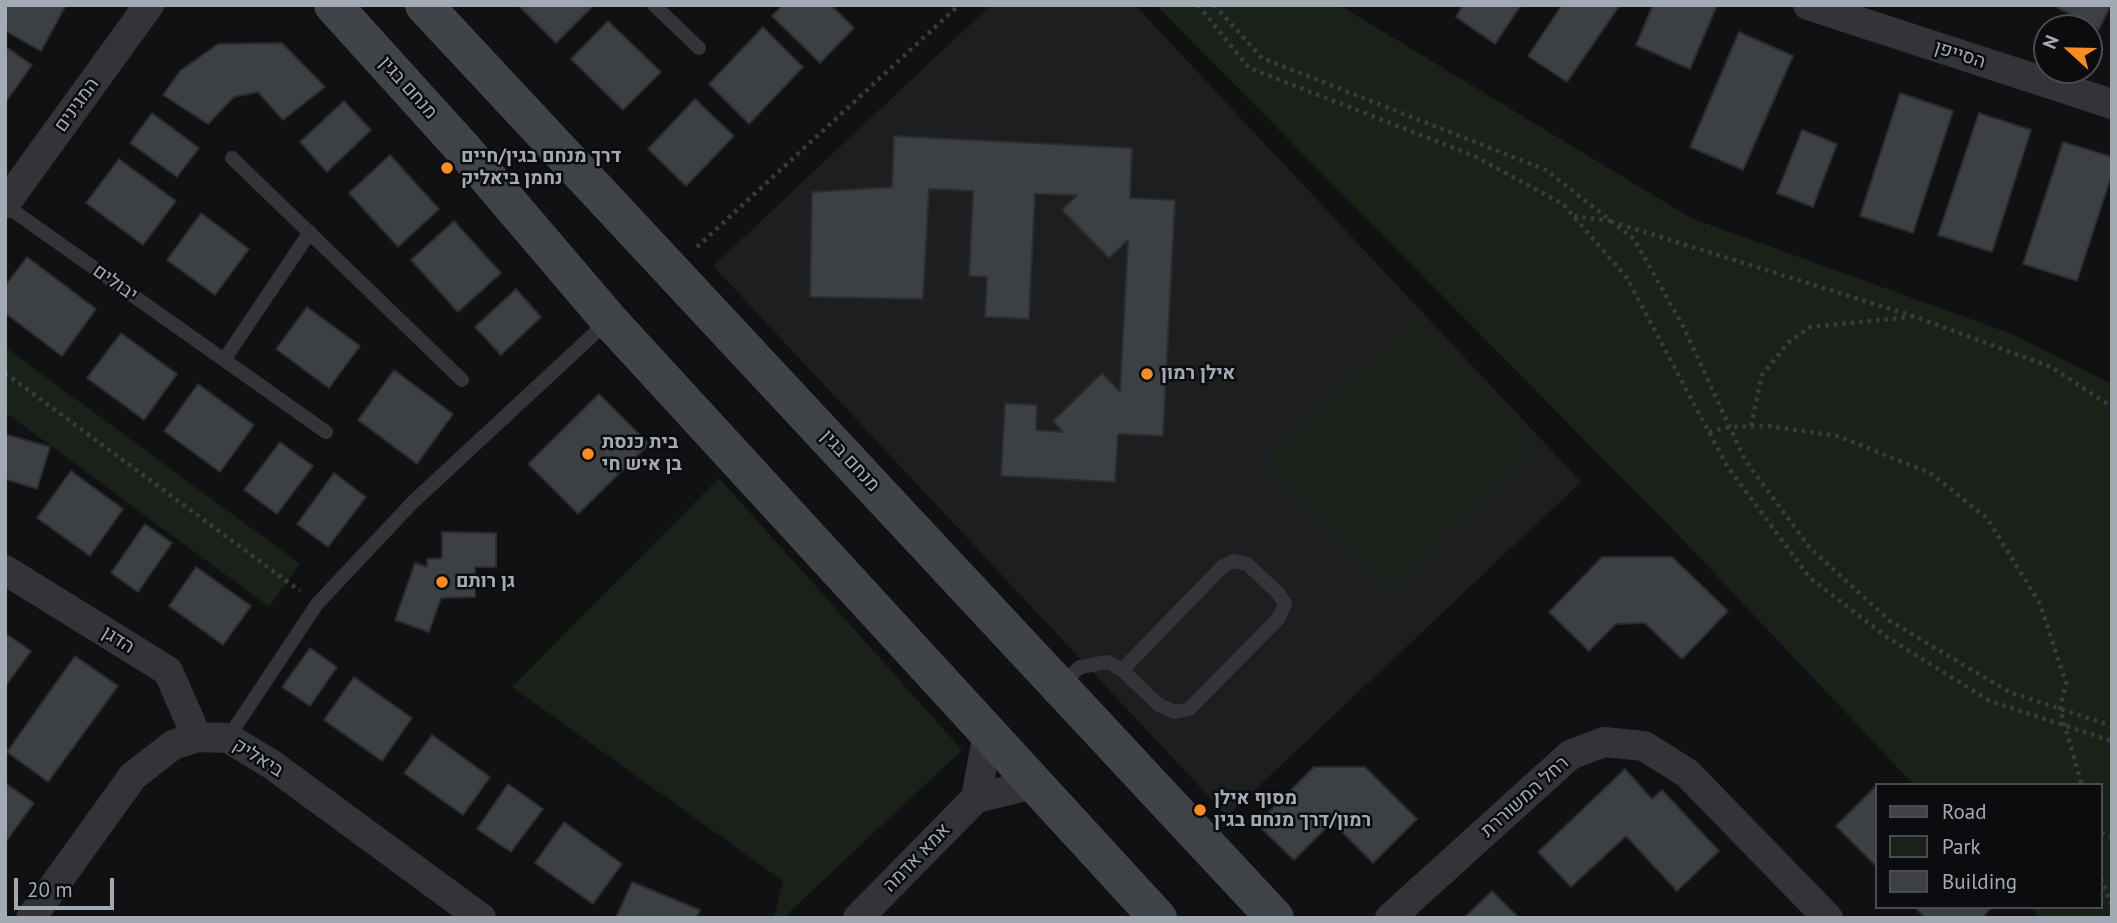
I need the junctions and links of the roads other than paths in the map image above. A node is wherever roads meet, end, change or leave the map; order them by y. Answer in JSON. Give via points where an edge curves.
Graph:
{"nodes":[{"id":1,"x":149,"y":5,"type":"edge"},
{"id":2,"x":333,"y":5,"type":"edge"},
{"id":3,"x":424,"y":5,"type":"edge"},
{"id":4,"x":654,"y":5,"type":"edge"},
{"id":5,"x":1808,"y":5,"type":"edge"},
{"id":6,"x":699,"y":48,"type":"dead end"},
{"id":7,"x":2112,"y":104,"type":"edge"},
{"id":8,"x":232,"y":158,"type":"dead end"},
{"id":9,"x":5,"y":205,"type":"edge"},
{"id":10,"x":310,"y":232,"type":"junction"},
{"id":11,"x":609,"y":320,"type":"junction"},
{"id":12,"x":224,"y":360,"type":"junction"},
{"id":13,"x":462,"y":380,"type":"dead end"},
{"id":14,"x":326,"y":432,"type":"dead end"},
{"id":15,"x":5,"y":570,"type":"edge"},
{"id":16,"x":1122,"y":670,"type":"junction"},
{"id":17,"x":1059,"y":686,"type":"junction"},
{"id":18,"x":988,"y":733,"type":"junction"},
{"id":19,"x":197,"y":737,"type":"junction"},
{"id":20,"x":228,"y":738,"type":"junction"},
{"id":21,"x":1035,"y":784,"type":"junction"},
{"id":22,"x":975,"y":798,"type":"junction"},
{"id":23,"x":31,"y":918,"type":"edge"},
{"id":24,"x":481,"y":918,"type":"edge"},
{"id":25,"x":858,"y":918,"type":"edge"},
{"id":26,"x":1157,"y":918,"type":"edge"},
{"id":27,"x":1275,"y":918,"type":"edge"},
{"id":28,"x":1390,"y":918,"type":"edge"},
{"id":29,"x":1828,"y":918,"type":"edge"}],
"edges":[{"from":1,"to":9,"type":"street","name":"המגינים"},
{"from":2,"to":11,"type":"main road","name":"מנחם בגין"},
{"from":3,"to":17,"type":"main road","name":"מנחם בגין"},
{"from":4,"to":6,"type":"lane"},
{"from":5,"to":7,"type":"street","name":"הסייפן"},
{"from":8,"to":10,"type":"lane"},
{"from":9,"to":12,"type":"lane","name":"יבולים"},
{"from":10,"to":12,"type":"lane"},
{"from":10,"to":13,"type":"lane"},
{"from":11,"to":18,"type":"main road","name":"מנחם בגין"},
{"from":11,"to":20,"type":"lane","via":[[413,502],[317,604]]},
{"from":12,"to":14,"type":"lane","name":"יבולים"},
{"from":15,"to":19,"type":"street","name":"הדגן","via":[[168,671]]},
{"from":16,"to":16,"type":"lane","via":[[1159,705],[1175,712],[1189,709],[1278,619],[1285,604],[1247,564],[1234,561],[1223,566]]},
{"from":16,"to":17,"type":"lane","via":[[1108,662],[1080,667]]},
{"from":17,"to":27,"type":"main road","name":"מנחם בגין"},
{"from":18,"to":21,"type":"main road","name":"מנחם בגין"},
{"from":18,"to":22,"type":"street"},
{"from":19,"to":20,"type":"street","name":"ביאליק"},
{"from":19,"to":23,"type":"street","name":"ביאליק","via":[[173,746],[133,776]]},
{"from":20,"to":24,"type":"street","name":"ביאליק","via":[[271,764]]},
{"from":21,"to":22,"type":"street"},
{"from":21,"to":26,"type":"main road","name":"מנחם בגין"},
{"from":22,"to":25,"type":"street","name":"אמא אדמה"},
{"from":28,"to":29,"type":"street","name":"רחל המשוררת","via":[[1570,755],[1604,742],[1644,746],[1687,774]]}]}
